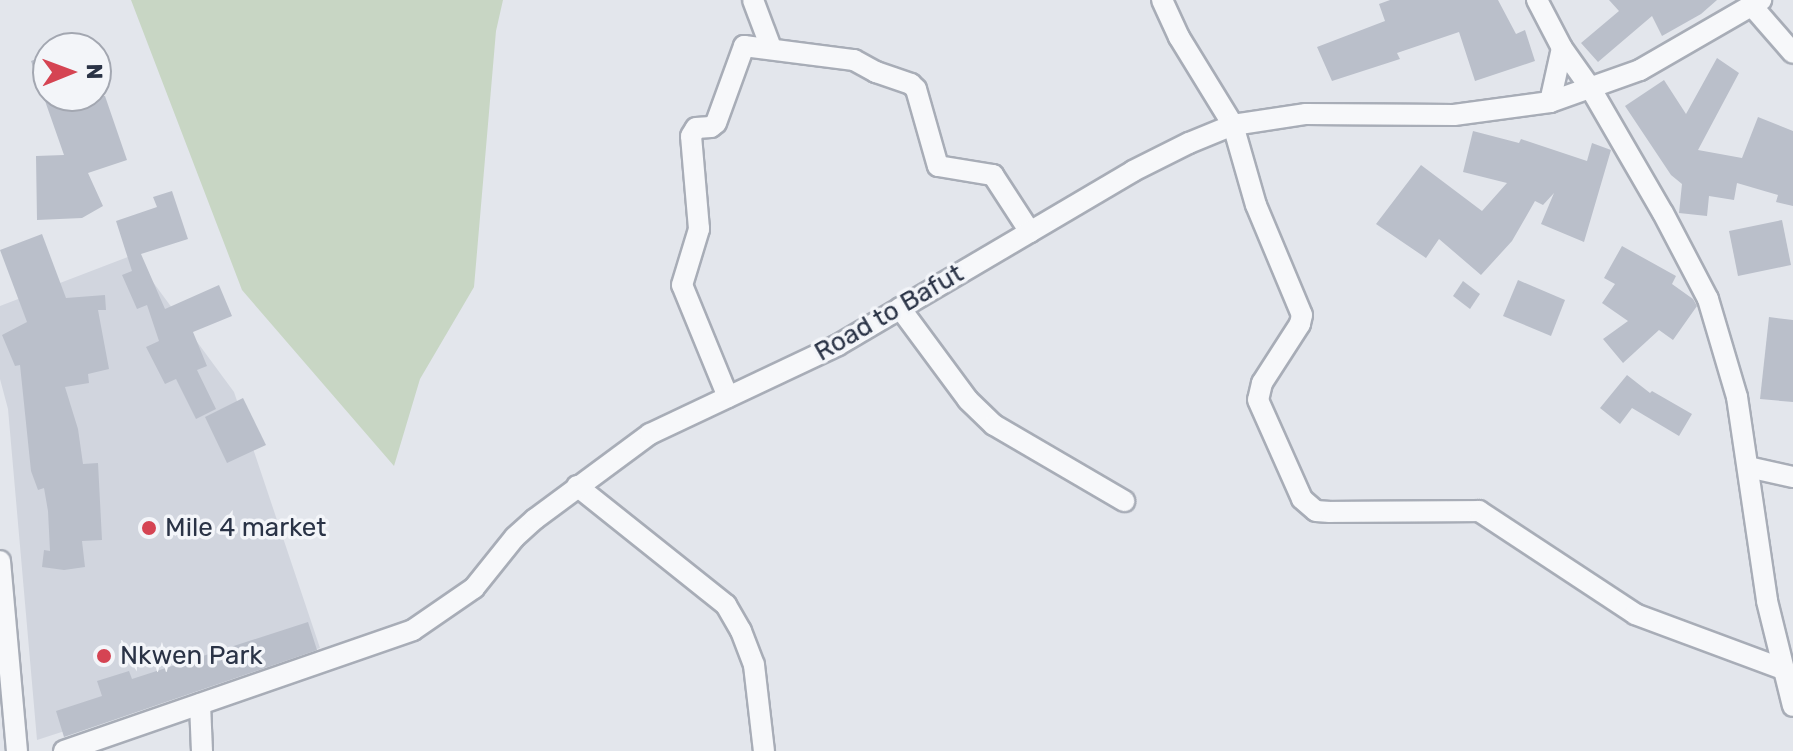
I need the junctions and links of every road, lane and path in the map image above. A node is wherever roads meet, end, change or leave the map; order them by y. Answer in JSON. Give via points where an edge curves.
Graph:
{"nodes":[{"id":1,"x":753,"y":0,"type":"edge"},
{"id":2,"x":1162,"y":0,"type":"edge"},
{"id":3,"x":1537,"y":0,"type":"edge"},
{"id":4,"x":1756,"y":3,"type":"edge"},
{"id":5,"x":771,"y":48,"type":"junction"},
{"id":6,"x":1562,"y":48,"type":"junction"},
{"id":7,"x":1793,"y":53,"type":"edge"},
{"id":8,"x":1591,"y":89,"type":"junction"},
{"id":9,"x":1550,"y":102,"type":"junction"},
{"id":10,"x":1233,"y":125,"type":"junction"},
{"id":11,"x":1030,"y":232,"type":"junction"},
{"id":12,"x":900,"y":308,"type":"junction"},
{"id":13,"x":728,"y":397,"type":"junction"},
{"id":14,"x":1748,"y":467,"type":"junction"},
{"id":15,"x":1793,"y":477,"type":"edge"},
{"id":16,"x":577,"y":486,"type":"junction"},
{"id":17,"x":1124,"y":501,"type":"dead end"},
{"id":18,"x":0,"y":561,"type":"edge"},
{"id":19,"x":1783,"y":669,"type":"junction"},
{"id":20,"x":200,"y":704,"type":"junction"},
{"id":21,"x":1793,"y":706,"type":"edge"},
{"id":22,"x":17,"y":751,"type":"edge"},
{"id":23,"x":64,"y":751,"type":"edge"},
{"id":24,"x":202,"y":751,"type":"edge"},
{"id":25,"x":764,"y":751,"type":"edge"}],
"edges":[{"from":1,"to":5,"type":"street"},
{"from":2,"to":10,"type":"street"},
{"from":3,"to":6,"type":"street"},
{"from":4,"to":7,"type":"street"},
{"from":4,"to":8,"type":"street","name":"Road to Bafut","via":[[1640,70]]},
{"from":5,"to":11,"type":"street","via":[[854,60],[911,84],[938,166],[993,175]]},
{"from":5,"to":13,"type":"street","via":[[744,46],[716,123],[696,128],[691,136],[699,229],[682,285]]},
{"from":6,"to":8,"type":"street"},
{"from":6,"to":9,"type":"street"},
{"from":8,"to":9,"type":"street","name":"Road to Bafut"},
{"from":8,"to":14,"type":"street","via":[[1708,299],[1737,397]]},
{"from":9,"to":10,"type":"street","name":"Road to Bafut","via":[[1454,115],[1306,114]]},
{"from":10,"to":11,"type":"street","name":"Road to Bafut","via":[[1133,171]]},
{"from":10,"to":19,"type":"street","via":[[1256,205],[1302,315],[1262,383],[1258,400],[1302,499],[1316,511],[1330,512],[1479,511],[1635,614]]},
{"from":11,"to":12,"type":"street","name":"Road to Bafut"},
{"from":12,"to":13,"type":"street","name":"Road to Bafut","via":[[838,345]]},
{"from":12,"to":17,"type":"street","via":[[968,400],[994,425]]},
{"from":13,"to":16,"type":"street","name":"Road to Bafut","via":[[650,434]]},
{"from":14,"to":15,"type":"street"},
{"from":14,"to":19,"type":"street","via":[[1767,601]]},
{"from":16,"to":20,"type":"street","name":"Road to Bafut","via":[[515,537],[481,581],[413,630]]},
{"from":16,"to":25,"type":"street","via":[[726,605],[754,665]]},
{"from":18,"to":22,"type":"street"},
{"from":19,"to":21,"type":"street"},
{"from":20,"to":23,"type":"street","name":"Road to Bafut"},
{"from":20,"to":24,"type":"street"}]}
